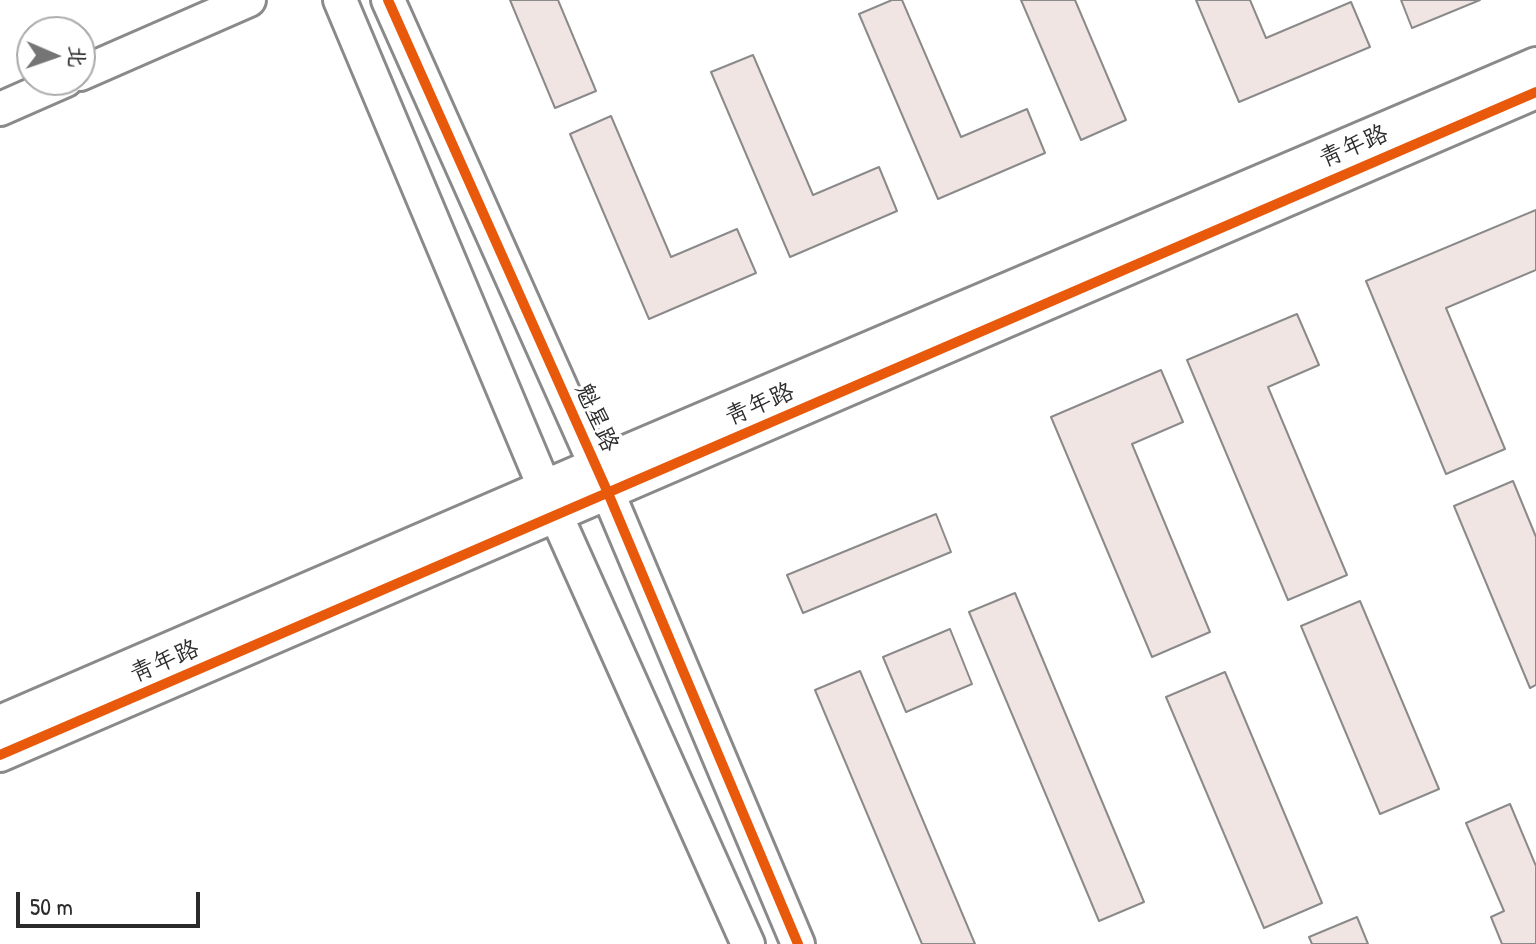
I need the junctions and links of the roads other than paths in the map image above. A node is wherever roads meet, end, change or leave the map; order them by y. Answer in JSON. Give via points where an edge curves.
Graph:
{"nodes":[{"id":1,"x":249,"y":0,"type":"edge"},
{"id":2,"x":340,"y":0,"type":"edge"},
{"id":3,"x":388,"y":0,"type":"edge"},
{"id":4,"x":1536,"y":64,"type":"edge"},
{"id":5,"x":96,"y":67,"type":"edge"},
{"id":6,"x":1536,"y":92,"type":"edge"},
{"id":7,"x":30,"y":96,"type":"edge"},
{"id":8,"x":0,"y":109,"type":"edge"},
{"id":9,"x":602,"y":479,"type":"junction"},
{"id":10,"x":550,"y":501,"type":"junction"},
{"id":11,"x":0,"y":722,"type":"edge"},
{"id":12,"x":0,"y":755,"type":"edge"},
{"id":13,"x":748,"y":944,"type":"edge"},
{"id":14,"x":798,"y":944,"type":"edge"}],
"edges":[{"from":1,"to":5,"type":"street"},
{"from":2,"to":10,"type":"street"},
{"from":3,"to":9,"type":"street","name":"魁星路"},
{"from":4,"to":9,"type":"street","name":"青年路"},
{"from":6,"to":9,"type":"street","name":"青年路"},
{"from":7,"to":8,"type":"street"},
{"from":9,"to":10,"type":"street","name":"青年路"},
{"from":9,"to":14,"type":"street","name":"魁星路"},
{"from":10,"to":11,"type":"street","name":"青年路"},
{"from":10,"to":12,"type":"street","name":"青年路"},
{"from":10,"to":13,"type":"street"}]}
